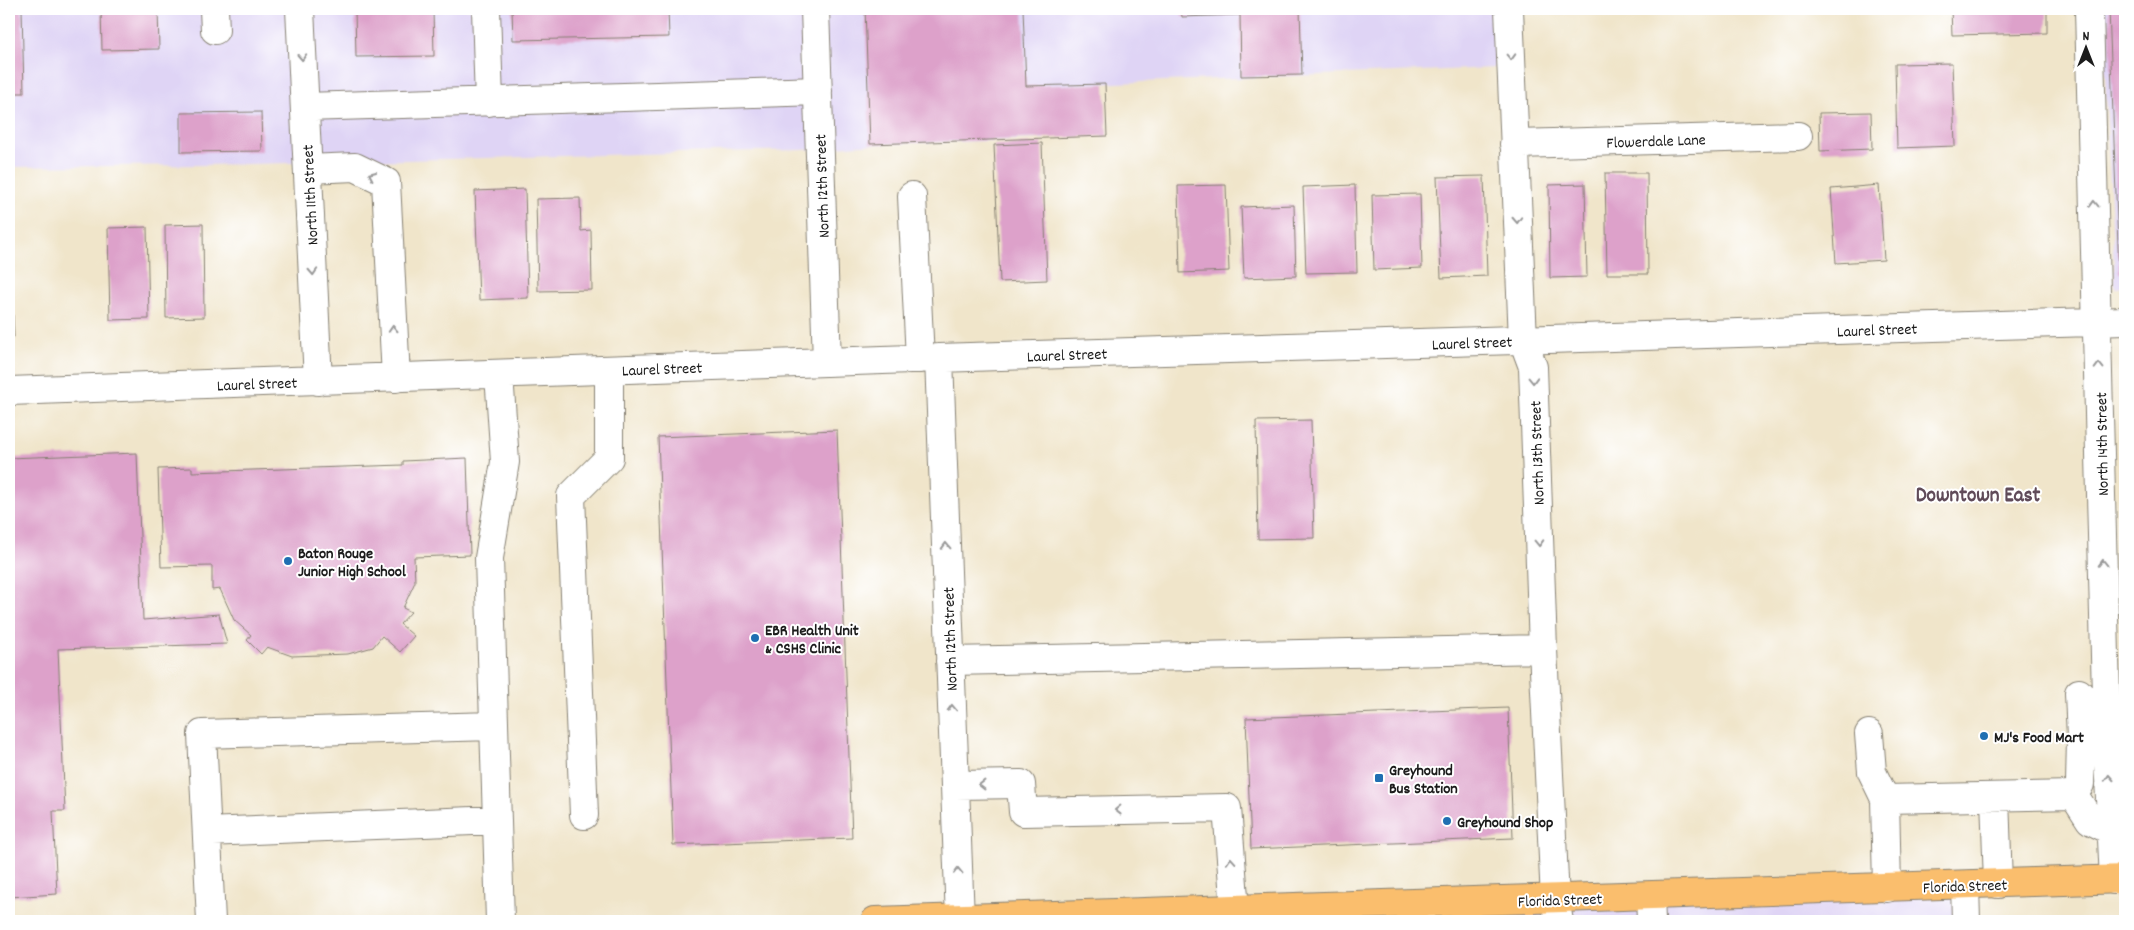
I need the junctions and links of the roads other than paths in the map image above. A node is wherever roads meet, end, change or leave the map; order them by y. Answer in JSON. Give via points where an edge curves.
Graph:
{"nodes":[{"id":1,"x":300,"y":9,"type":"edge"},
{"id":2,"x":486,"y":9,"type":"edge"},
{"id":3,"x":815,"y":9,"type":"edge"},
{"id":4,"x":1509,"y":9,"type":"edge"},
{"id":5,"x":2088,"y":9,"type":"edge"},
{"id":6,"x":818,"y":91,"type":"junction"},
{"id":7,"x":489,"y":102,"type":"junction"},
{"id":8,"x":305,"y":107,"type":"junction"},
{"id":9,"x":1798,"y":136,"type":"dead end"},
{"id":10,"x":1514,"y":144,"type":"junction"},
{"id":11,"x":308,"y":168,"type":"junction"},
{"id":12,"x":912,"y":196,"type":"dead end"},
{"id":13,"x":2125,"y":321,"type":"edge"},
{"id":14,"x":2098,"y":322,"type":"junction"},
{"id":15,"x":1522,"y":340,"type":"junction"},
{"id":16,"x":929,"y":359,"type":"junction"},
{"id":17,"x":827,"y":362,"type":"junction"},
{"id":18,"x":608,"y":370,"type":"junction"},
{"id":19,"x":499,"y":374,"type":"junction"},
{"id":20,"x":396,"y":378,"type":"junction"},
{"id":21,"x":318,"y":381,"type":"junction"},
{"id":22,"x":9,"y":392,"type":"edge"},
{"id":23,"x":2115,"y":591,"type":"edge"},
{"id":24,"x":1543,"y":649,"type":"junction"},
{"id":25,"x":950,"y":662,"type":"junction"},
{"id":26,"x":2079,"y":692,"type":"dead end"},
{"id":27,"x":494,"y":726,"type":"junction"},
{"id":28,"x":1869,"y":734,"type":"dead end"},
{"id":29,"x":2108,"y":737,"type":"junction"},
{"id":30,"x":2080,"y":738,"type":"junction"},
{"id":31,"x":955,"y":785,"type":"junction"},
{"id":32,"x":2074,"y":795,"type":"junction"},
{"id":33,"x":1995,"y":797,"type":"junction"},
{"id":34,"x":1885,"y":799,"type":"junction"},
{"id":35,"x":584,"y":815,"type":"dead end"},
{"id":36,"x":497,"y":820,"type":"junction"},
{"id":37,"x":2112,"y":831,"type":"junction"},
{"id":38,"x":206,"y":832,"type":"junction"},
{"id":39,"x":2120,"y":879,"type":"edge"},
{"id":40,"x":1998,"y":884,"type":"junction"},
{"id":41,"x":1965,"y":885,"type":"junction"},
{"id":42,"x":1887,"y":888,"type":"junction"},
{"id":43,"x":1650,"y":909,"type":"edge"},
{"id":44,"x":1235,"y":910,"type":"junction"},
{"id":45,"x":1557,"y":910,"type":"edge"},
{"id":46,"x":1421,"y":912,"type":"edge"},
{"id":47,"x":960,"y":920,"type":"junction"},
{"id":48,"x":211,"y":921,"type":"edge"},
{"id":49,"x":500,"y":921,"type":"edge"},
{"id":50,"x":875,"y":921,"type":"edge"},
{"id":51,"x":879,"y":921,"type":"edge"},
{"id":52,"x":1966,"y":921,"type":"edge"}],
"edges":[{"from":1,"to":8,"type":"street","name":"North 11th Street","one_way":true},
{"from":2,"to":7,"type":"street"},
{"from":3,"to":6,"type":"street","name":"North 12th Street"},
{"from":4,"to":10,"type":"street","name":"North 13th Street","one_way":true},
{"from":14,"to":5,"type":"street","name":"North 14th Street","one_way":true},
{"from":6,"to":7,"type":"street"},
{"from":6,"to":17,"type":"street","name":"North 12th Street"},
{"from":7,"to":8,"type":"street"},
{"from":8,"to":11,"type":"street","name":"North 11th Street"},
{"from":9,"to":10,"type":"street","name":"Flowerdale Lane"},
{"from":10,"to":15,"type":"street","name":"North 13th Street","one_way":true},
{"from":20,"to":11,"type":"street","one_way":true,"via":[[386,182],[355,167]]},
{"from":11,"to":21,"type":"street","name":"North 11th Street","one_way":true},
{"from":12,"to":16,"type":"street","name":"North 12th Street"},
{"from":13,"to":14,"type":"street","name":"Laurel Street"},
{"from":14,"to":15,"type":"street","name":"Laurel Street"},
{"from":23,"to":14,"type":"street","name":"North 14th Street","one_way":true},
{"from":15,"to":16,"type":"street","name":"Laurel Street"},
{"from":15,"to":24,"type":"street","name":"North 13th Street","one_way":true,"via":[[1533,367]]},
{"from":16,"to":17,"type":"street","name":"Laurel Street"},
{"from":25,"to":16,"type":"street","name":"North 12th Street","one_way":true},
{"from":17,"to":18,"type":"street","name":"Laurel Street"},
{"from":18,"to":19,"type":"street","name":"Laurel Street"},
{"from":18,"to":35,"type":"street","via":[[610,458],[571,496]]},
{"from":19,"to":20,"type":"street","name":"Laurel Street"},
{"from":19,"to":27,"type":"street","via":[[504,462],[488,558]]},
{"from":20,"to":21,"type":"street","name":"Laurel Street"},
{"from":21,"to":22,"type":"street","name":"Laurel Street"},
{"from":23,"to":29,"type":"street","name":"North 14th Street"},
{"from":24,"to":25,"type":"street"},
{"from":24,"to":45,"type":"street","name":"North 13th Street"},
{"from":31,"to":25,"type":"street","name":"North 12th Street","one_way":true},
{"from":26,"to":30,"type":"street"},
{"from":27,"to":36,"type":"street"},
{"from":27,"to":38,"type":"street","via":[[202,734]]},
{"from":28,"to":34,"type":"street","via":[[1872,772]]},
{"from":29,"to":30,"type":"street"},
{"from":37,"to":29,"type":"street","name":"North 14th Street","one_way":true},
{"from":30,"to":32,"type":"street","via":[[2080,784]]},
{"from":44,"to":31,"type":"street","one_way":true,"via":[[1227,808],[1023,812],[1021,784]]},
{"from":47,"to":31,"type":"street","name":"North 12th Street","one_way":true},
{"from":32,"to":33,"type":"street"},
{"from":32,"to":37,"type":"street","via":[[2090,820]]},
{"from":33,"to":34,"type":"street"},
{"from":33,"to":40,"type":"street"},
{"from":34,"to":42,"type":"street"},
{"from":36,"to":38,"type":"street"},
{"from":36,"to":49,"type":"street"},
{"from":37,"to":39,"type":"street","name":"North 14th Street"},
{"from":38,"to":48,"type":"street"},
{"from":39,"to":40,"type":"main road","name":"Florida Street"},
{"from":40,"to":41,"type":"main road","name":"Florida Street"},
{"from":41,"to":42,"type":"main road","name":"Florida Street"},
{"from":41,"to":52,"type":"street"},
{"from":42,"to":43,"type":"main road","name":"Florida Street"},
{"from":43,"to":45,"type":"main road","name":"Florida Street"},
{"from":44,"to":46,"type":"main road","name":"Florida Street"},
{"from":44,"to":47,"type":"main road","name":"Florida Street"},
{"from":45,"to":46,"type":"main road","name":"Florida Street"},
{"from":47,"to":51,"type":"main road","name":"Florida Street"},
{"from":50,"to":51,"type":"main road","name":"Florida Street"}]}
